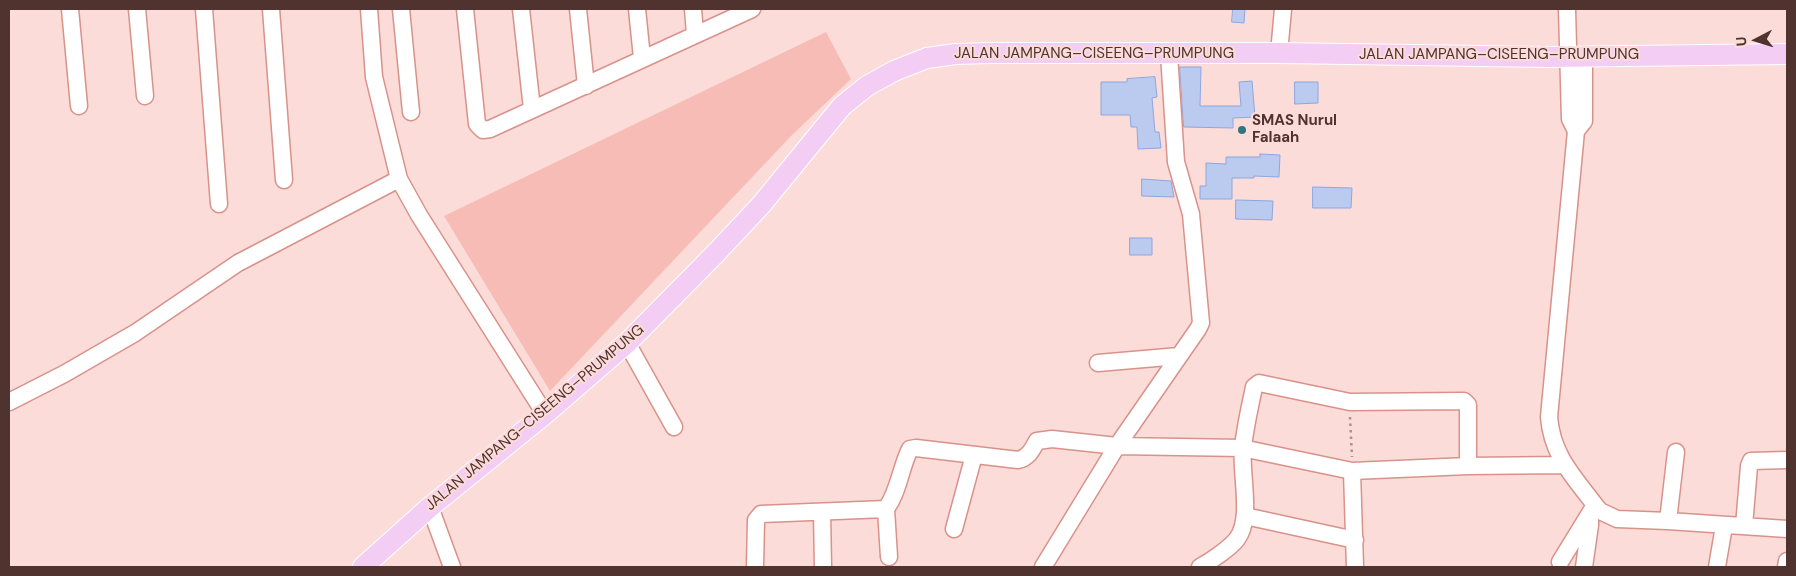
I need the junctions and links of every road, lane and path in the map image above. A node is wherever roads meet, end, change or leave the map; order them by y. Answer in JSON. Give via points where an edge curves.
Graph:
{"nodes":[{"id":1,"x":70,"y":9,"type":"edge"},
{"id":2,"x":137,"y":9,"type":"edge"},
{"id":3,"x":204,"y":9,"type":"edge"},
{"id":4,"x":270,"y":9,"type":"edge"},
{"id":5,"x":369,"y":9,"type":"edge"},
{"id":6,"x":401,"y":9,"type":"edge"},
{"id":7,"x":465,"y":9,"type":"edge"},
{"id":8,"x":520,"y":9,"type":"edge"},
{"id":9,"x":578,"y":9,"type":"edge"},
{"id":10,"x":637,"y":9,"type":"edge"},
{"id":11,"x":693,"y":9,"type":"edge"},
{"id":12,"x":751,"y":9,"type":"edge"},
{"id":13,"x":1282,"y":9,"type":"edge"},
{"id":14,"x":1567,"y":9,"type":"edge"},
{"id":15,"x":695,"y":34,"type":"junction"},
{"id":16,"x":1279,"y":53,"type":"junction"},
{"id":17,"x":1169,"y":54,"type":"junction"},
{"id":18,"x":1787,"y":54,"type":"edge"},
{"id":19,"x":1576,"y":56,"type":"junction"},
{"id":20,"x":642,"y":58,"type":"junction"},
{"id":21,"x":586,"y":86,"type":"junction"},
{"id":22,"x":145,"y":96,"type":"dead end"},
{"id":23,"x":78,"y":106,"type":"dead end"},
{"id":24,"x":532,"y":109,"type":"junction"},
{"id":25,"x":411,"y":112,"type":"dead end"},
{"id":26,"x":284,"y":180,"type":"dead end"},
{"id":27,"x":402,"y":185,"type":"junction"},
{"id":28,"x":219,"y":204,"type":"dead end"},
{"id":29,"x":627,"y":344,"type":"junction"},
{"id":30,"x":1179,"y":356,"type":"junction"},
{"id":31,"x":1098,"y":363,"type":"dead end"},
{"id":32,"x":9,"y":402,"type":"edge"},
{"id":33,"x":1350,"y":402,"type":"junction"},
{"id":34,"x":545,"y":414,"type":"junction"},
{"id":35,"x":674,"y":427,"type":"dead end"},
{"id":36,"x":1117,"y":446,"type":"junction"},
{"id":37,"x":1242,"y":448,"type":"junction"},
{"id":38,"x":1676,"y":452,"type":"dead end"},
{"id":39,"x":974,"y":455,"type":"junction"},
{"id":40,"x":1787,"y":460,"type":"edge"},
{"id":41,"x":1468,"y":466,"type":"junction"},
{"id":42,"x":1564,"y":466,"type":"junction"},
{"id":43,"x":1352,"y":471,"type":"junction"},
{"id":44,"x":430,"y":508,"type":"junction"},
{"id":45,"x":886,"y":509,"type":"junction"},
{"id":46,"x":1592,"y":510,"type":"junction"},
{"id":47,"x":822,"y":512,"type":"junction"},
{"id":48,"x":1245,"y":516,"type":"junction"},
{"id":49,"x":1668,"y":521,"type":"junction"},
{"id":50,"x":1724,"y":526,"type":"junction"},
{"id":51,"x":1744,"y":526,"type":"junction"},
{"id":52,"x":954,"y":529,"type":"dead end"},
{"id":53,"x":1787,"y":529,"type":"edge"},
{"id":54,"x":1355,"y":540,"type":"junction"},
{"id":55,"x":888,"y":557,"type":"dead end"},
{"id":56,"x":1787,"y":561,"type":"edge"},
{"id":57,"x":1560,"y":562,"type":"dead end"},
{"id":58,"x":363,"y":567,"type":"edge"},
{"id":59,"x":452,"y":567,"type":"edge"},
{"id":60,"x":755,"y":567,"type":"edge"},
{"id":61,"x":823,"y":567,"type":"edge"},
{"id":62,"x":1043,"y":567,"type":"edge"},
{"id":63,"x":1204,"y":567,"type":"edge"},
{"id":64,"x":1355,"y":567,"type":"edge"},
{"id":65,"x":1584,"y":567,"type":"edge"},
{"id":66,"x":1717,"y":567,"type":"edge"},
{"id":67,"x":1786,"y":567,"type":"edge"}],
"edges":[{"from":1,"to":23,"type":"street"},
{"from":2,"to":22,"type":"street"},
{"from":3,"to":28,"type":"street"},
{"from":4,"to":26,"type":"street"},
{"from":5,"to":27,"type":"street","via":[[374,77]]},
{"from":6,"to":25,"type":"street"},
{"from":7,"to":24,"type":"street","via":[[477,124],[483,130],[490,129]]},
{"from":8,"to":24,"type":"street"},
{"from":9,"to":21,"type":"street"},
{"from":10,"to":20,"type":"street"},
{"from":11,"to":15,"type":"street"},
{"from":12,"to":15,"type":"street"},
{"from":13,"to":16,"type":"street"},
{"from":14,"to":19,"type":"street"},
{"from":15,"to":20,"type":"street"},
{"from":16,"to":17,"type":"main road","name":"JALAN JAMPANG–CISEENG–PRUMPUNG"},
{"from":16,"to":19,"type":"main road","name":"JALAN JAMPANG–CISEENG–PRUMPUNG"},
{"from":17,"to":29,"type":"main road","name":"JALAN JAMPANG–CISEENG–PRUMPUNG","via":[[956,54],[927,58],[894,71],[866,86],[842,106],[716,254]]},
{"from":17,"to":30,"type":"street","via":[[1176,162],[1192,214],[1201,323]]},
{"from":18,"to":19,"type":"main road","name":"JALAN JAMPANG–CISEENG–PRUMPUNG"},
{"from":19,"to":42,"type":"street","via":[[1570,119],[1576,131],[1549,416],[1556,451]]},
{"from":20,"to":21,"type":"street"},
{"from":21,"to":24,"type":"street"},
{"from":27,"to":32,"type":"street","via":[[238,263],[135,333]]},
{"from":27,"to":34,"type":"street"},
{"from":29,"to":34,"type":"main road","name":"JALAN JAMPANG–CISEENG–PRUMPUNG"},
{"from":29,"to":35,"type":"street"},
{"from":30,"to":31,"type":"street"},
{"from":30,"to":36,"type":"street"},
{"from":33,"to":37,"type":"street","via":[[1259,383],[1254,387]]},
{"from":33,"to":41,"type":"street","via":[[1464,401],[1468,406]]},
{"from":33,"to":43,"type":"path"},
{"from":34,"to":44,"type":"main road","name":"JALAN JAMPANG–CISEENG–PRUMPUNG"},
{"from":36,"to":37,"type":"street"},
{"from":36,"to":39,"type":"street","via":[[1052,439],[1037,441],[1024,459]]},
{"from":36,"to":62,"type":"street"},
{"from":37,"to":43,"type":"street"},
{"from":37,"to":48,"type":"street"},
{"from":38,"to":49,"type":"street"},
{"from":39,"to":45,"type":"street","via":[[910,449],[895,494]]},
{"from":39,"to":52,"type":"street"},
{"from":40,"to":51,"type":"street","via":[[1751,461]]},
{"from":41,"to":42,"type":"street"},
{"from":41,"to":43,"type":"street"},
{"from":42,"to":46,"type":"street"},
{"from":43,"to":54,"type":"street"},
{"from":44,"to":58,"type":"main road","name":"JALAN JAMPANG–CISEENG–PRUMPUNG"},
{"from":44,"to":59,"type":"street"},
{"from":45,"to":47,"type":"street"},
{"from":45,"to":55,"type":"street"},
{"from":46,"to":49,"type":"street","via":[[1617,519]]},
{"from":46,"to":57,"type":"street"},
{"from":46,"to":65,"type":"street"},
{"from":47,"to":60,"type":"street","via":[[761,514],[756,520]]},
{"from":47,"to":61,"type":"street"},
{"from":48,"to":54,"type":"street"},
{"from":48,"to":63,"type":"street","via":[[1238,538]]},
{"from":49,"to":50,"type":"street"},
{"from":50,"to":51,"type":"street"},
{"from":50,"to":66,"type":"street"},
{"from":51,"to":53,"type":"street"},
{"from":54,"to":64,"type":"street"},
{"from":56,"to":67,"type":"street"}]}
